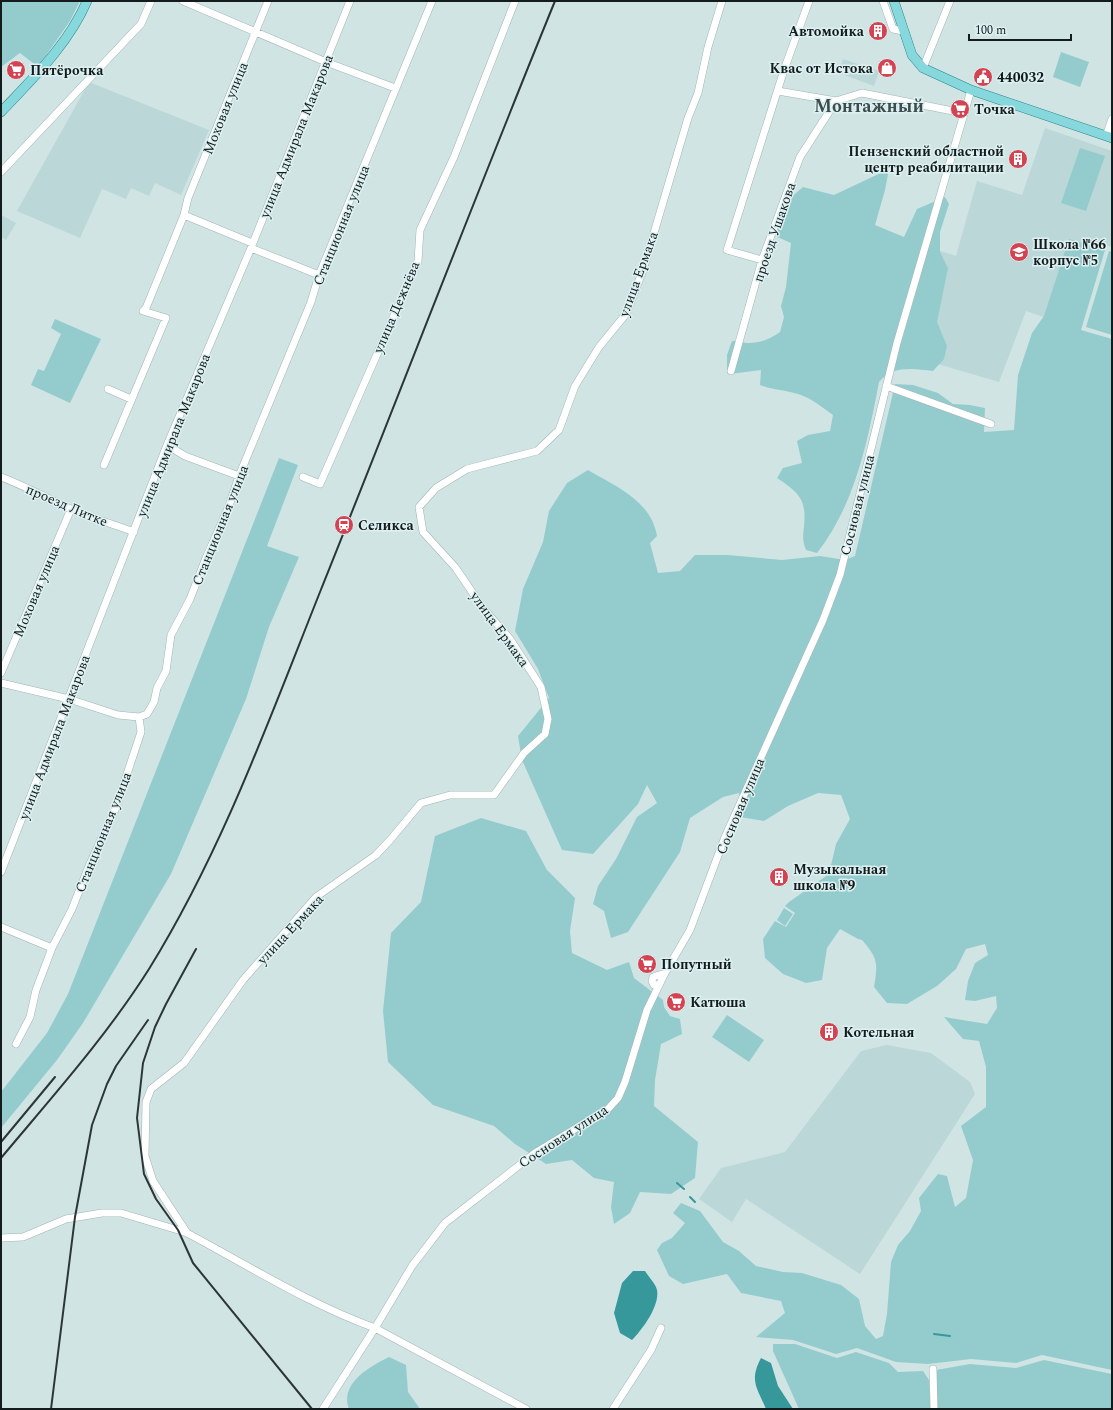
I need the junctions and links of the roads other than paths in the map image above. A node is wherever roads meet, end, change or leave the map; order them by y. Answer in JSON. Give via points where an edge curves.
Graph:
{"nodes":[{"id":1,"x":86,"y":1,"type":"edge"},
{"id":2,"x":151,"y":1,"type":"edge"},
{"id":3,"x":185,"y":1,"type":"edge"},
{"id":4,"x":268,"y":1,"type":"edge"},
{"id":5,"x":350,"y":1,"type":"edge"},
{"id":6,"x":432,"y":1,"type":"edge"},
{"id":7,"x":515,"y":1,"type":"edge"},
{"id":8,"x":722,"y":1,"type":"edge"},
{"id":9,"x":809,"y":1,"type":"edge"},
{"id":10,"x":883,"y":1,"type":"edge"},
{"id":11,"x":894,"y":1,"type":"edge"},
{"id":12,"x":901,"y":1,"type":"edge"},
{"id":13,"x":950,"y":1,"type":"edge"},
{"id":14,"x":256,"y":31,"type":"junction"},
{"id":15,"x":903,"y":31,"type":"junction"},
{"id":16,"x":326,"y":62,"type":"junction"},
{"id":17,"x":923,"y":68,"type":"junction"},
{"id":18,"x":395,"y":88,"type":"junction"},
{"id":19,"x":971,"y":90,"type":"junction"},
{"id":20,"x":778,"y":91,"type":"junction"},
{"id":21,"x":836,"y":101,"type":"junction"},
{"id":22,"x":1,"y":112,"type":"edge"},
{"id":23,"x":963,"y":113,"type":"junction"},
{"id":24,"x":1112,"y":119,"type":"edge"},
{"id":25,"x":1109,"y":137,"type":"edge"},
{"id":26,"x":1,"y":172,"type":"edge"},
{"id":27,"x":184,"y":215,"type":"junction"},
{"id":28,"x":252,"y":245,"type":"junction"},
{"id":29,"x":762,"y":260,"type":"junction"},
{"id":30,"x":319,"y":275,"type":"junction"},
{"id":31,"x":731,"y":371,"type":"dead end"},
{"id":32,"x":886,"y":386,"type":"junction"},
{"id":33,"x":108,"y":389,"type":"dead end"},
{"id":34,"x":132,"y":399,"type":"junction"},
{"id":35,"x":991,"y":424,"type":"dead end"},
{"id":36,"x":167,"y":445,"type":"junction"},
{"id":37,"x":104,"y":465,"type":"dead end"},
{"id":38,"x":239,"y":476,"type":"junction"},
{"id":39,"x":303,"y":477,"type":"dead end"},
{"id":40,"x":1,"y":478,"type":"edge"},
{"id":41,"x":71,"y":509,"type":"junction"},
{"id":42,"x":134,"y":532,"type":"junction"},
{"id":43,"x":1,"y":673,"type":"edge"},
{"id":44,"x":1,"y":683,"type":"edge"},
{"id":45,"x":68,"y":699,"type":"junction"},
{"id":46,"x":139,"y":717,"type":"junction"},
{"id":47,"x":1,"y":872,"type":"edge"},
{"id":48,"x":1,"y":927,"type":"edge"},
{"id":49,"x":52,"y":948,"type":"junction"},
{"id":50,"x":16,"y":1044,"type":"dead end"},
{"id":51,"x":187,"y":1233,"type":"junction"},
{"id":52,"x":1,"y":1238,"type":"edge"},
{"id":53,"x":374,"y":1328,"type":"junction"},
{"id":54,"x":661,"y":1328,"type":"dead end"},
{"id":55,"x":932,"y":1369,"type":"dead end"},
{"id":56,"x":322,"y":1409,"type":"edge"},
{"id":57,"x":526,"y":1409,"type":"edge"},
{"id":58,"x":613,"y":1409,"type":"edge"},
{"id":59,"x":934,"y":1409,"type":"edge"}],
"edges":[{"from":1,"to":22,"type":"main road","via":[[72,29],[50,60]]},
{"from":2,"to":26,"type":"street","via":[[141,24]]},
{"from":3,"to":14,"type":"street"},
{"from":4,"to":14,"type":"street","name":"Моховая улица"},
{"from":5,"to":16,"type":"street","name":"улица Адмирала Макарова"},
{"from":6,"to":18,"type":"street","name":"Станционная улица"},
{"from":7,"to":39,"type":"street","name":"улица Дежнёва","via":[[454,157],[420,230],[418,260],[320,484]]},
{"from":8,"to":51,"type":"street","name":"улица Ермака","via":[[698,93],[688,118],[643,270],[626,314],[599,347],[575,386],[559,430],[537,451],[467,469],[436,488],[419,506],[423,532],[455,567],[483,608],[510,639],[541,687],[548,719],[545,734],[524,752],[494,795],[450,795],[421,803],[376,855],[316,897],[243,980],[184,1063],[151,1089],[146,1102],[145,1156],[153,1181]]},
{"from":9,"to":20,"type":"street"},
{"from":10,"to":15,"type":"street","via":[[893,29]]},
{"from":11,"to":12,"type":"street","via":[[897,7]]},
{"from":11,"to":15,"type":"main road"},
{"from":13,"to":17,"type":"street"},
{"from":14,"to":16,"type":"street"},
{"from":14,"to":27,"type":"street","name":"Моховая улица","via":[[188,198]]},
{"from":15,"to":17,"type":"main road","via":[[912,55]]},
{"from":16,"to":18,"type":"street"},
{"from":16,"to":28,"type":"street","name":"улица Адмирала Макарова"},
{"from":17,"to":19,"type":"main road"},
{"from":18,"to":30,"type":"street","name":"Станционная улица"},
{"from":19,"to":23,"type":"street","name":"Сосновая улица"},
{"from":19,"to":25,"type":"main road"},
{"from":20,"to":21,"type":"street"},
{"from":20,"to":29,"type":"street","via":[[727,250]]},
{"from":21,"to":23,"type":"street","via":[[862,93]]},
{"from":21,"to":29,"type":"street","name":"проезд Ушакова","via":[[800,157]]},
{"from":23,"to":32,"type":"street","name":"Сосновая улица"},
{"from":24,"to":25,"type":"street"},
{"from":27,"to":28,"type":"street"},
{"from":27,"to":34,"type":"street","name":"Моховая улица","via":[[143,311],[166,318]]},
{"from":28,"to":30,"type":"street"},
{"from":28,"to":36,"type":"street","name":"улица Адмирала Макарова"},
{"from":29,"to":31,"type":"street","name":"проезд Ушакова"},
{"from":30,"to":38,"type":"street","name":"Станционная улица","via":[[311,302]]},
{"from":32,"to":35,"type":"street"},
{"from":32,"to":53,"type":"street","name":"Сосновая улица","via":[[840,575],[830,603],[725,837],[690,930],[665,973],[653,977],[654,985],[660,983],[647,1010],[618,1098],[608,1109],[535,1153],[445,1223],[412,1266]]},
{"from":33,"to":34,"type":"street"},
{"from":34,"to":37,"type":"street"},
{"from":36,"to":38,"type":"street","via":[[185,456]]},
{"from":36,"to":42,"type":"street","name":"улица Адмирала Макарова"},
{"from":38,"to":46,"type":"street","name":"Станционная улица","via":[[190,599],[171,635],[168,664],[157,688],[154,702],[147,714]]},
{"from":40,"to":41,"type":"street","name":"проезд Литке"},
{"from":41,"to":42,"type":"street","name":"проезд Литке"},
{"from":41,"to":43,"type":"street","name":"Моховая улица"},
{"from":42,"to":45,"type":"street","name":"улица Адмирала Макарова"},
{"from":44,"to":45,"type":"street"},
{"from":45,"to":46,"type":"street","via":[[118,715]]},
{"from":45,"to":47,"type":"street","name":"улица Адмирала Макарова"},
{"from":46,"to":49,"type":"street","name":"Станционная улица","via":[[141,732],[116,807],[72,910]]},
{"from":48,"to":49,"type":"street"},
{"from":49,"to":50,"type":"street","name":"Станционная улица","via":[[36,990],[30,1017]]},
{"from":51,"to":52,"type":"street","via":[[121,1213],[75,1217],[23,1237]]},
{"from":51,"to":53,"type":"street","via":[[278,1284],[349,1319]]},
{"from":53,"to":56,"type":"street","name":"Сосновая улица"},
{"from":53,"to":57,"type":"street"},
{"from":54,"to":58,"type":"street","via":[[652,1350]]},
{"from":55,"to":59,"type":"street"}]}
